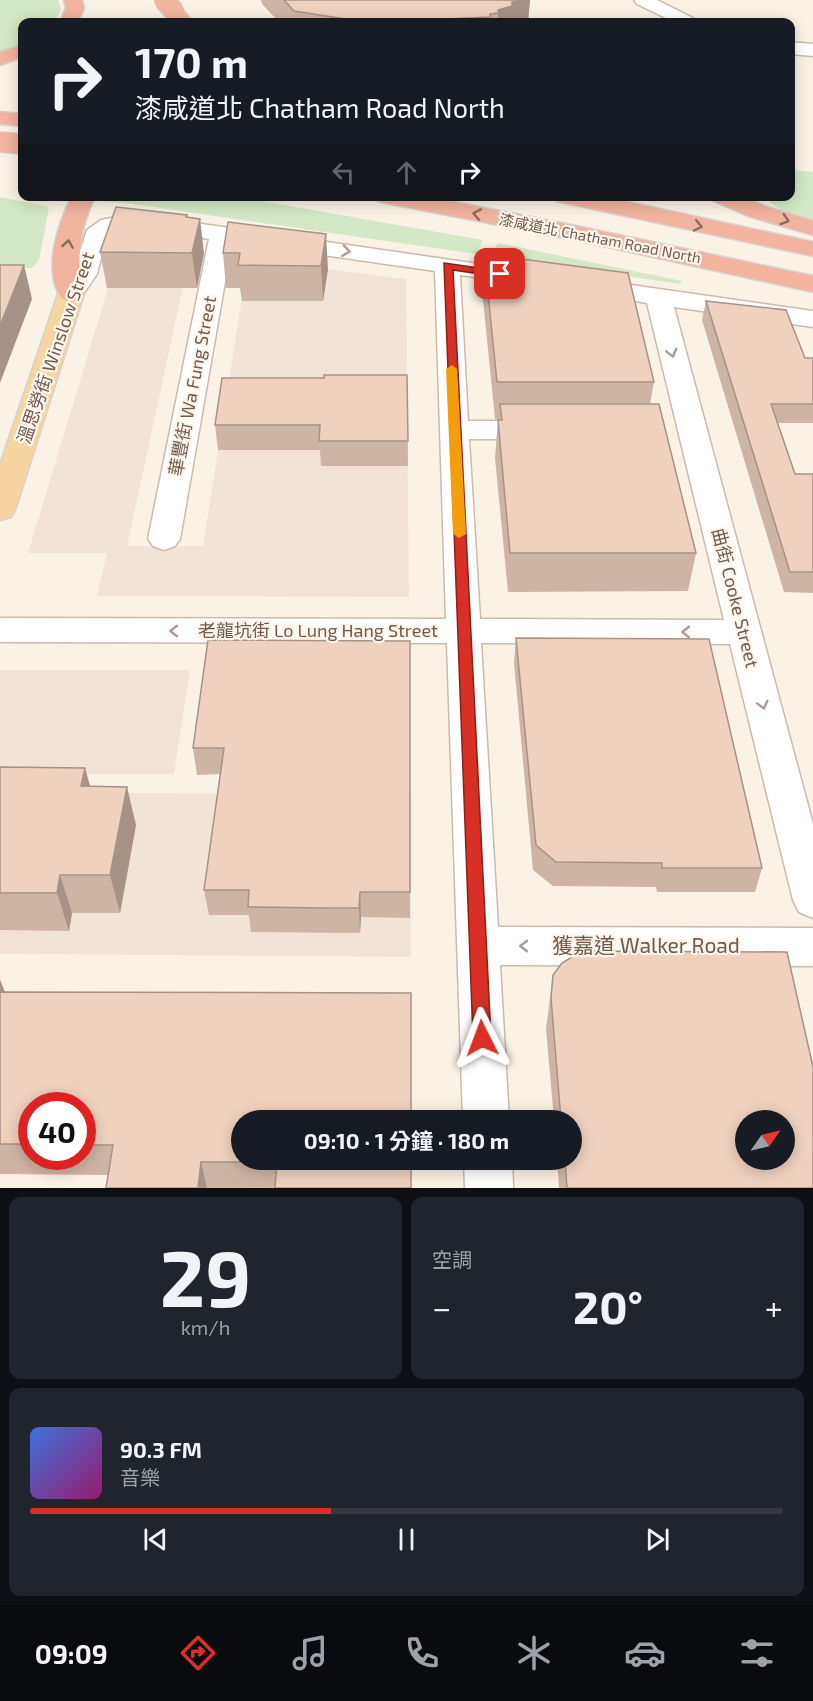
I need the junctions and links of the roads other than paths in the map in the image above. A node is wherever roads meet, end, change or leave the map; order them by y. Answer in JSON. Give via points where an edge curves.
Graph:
{"nodes":[{"id":1,"x":73,"y":0,"type":"edge"},
{"id":2,"x":643,"y":0,"type":"edge"},
{"id":3,"x":71,"y":18,"type":"edge"},
{"id":4,"x":679,"y":18,"type":"edge"},
{"id":5,"x":795,"y":48,"type":"edge"},
{"id":6,"x":813,"y":50,"type":"edge"},
{"id":7,"x":18,"y":52,"type":"edge"},
{"id":8,"x":0,"y":59,"type":"edge"},
{"id":9,"x":0,"y":118,"type":"edge"},
{"id":10,"x":18,"y":120,"type":"edge"},
{"id":11,"x":0,"y":142,"type":"edge"},
{"id":12,"x":18,"y":144,"type":"edge"},
{"id":13,"x":82,"y":201,"type":"edge"},
{"id":14,"x":412,"y":201,"type":"edge"},
{"id":15,"x":588,"y":201,"type":"edge"},
{"id":16,"x":733,"y":201,"type":"edge"},
{"id":17,"x":813,"y":228,"type":"edge"},
{"id":18,"x":222,"y":233,"type":"junction"},
{"id":19,"x":813,"y":249,"type":"edge"},
{"id":20,"x":447,"y":266,"type":"junction"},
{"id":21,"x":813,"y":284,"type":"edge"},
{"id":22,"x":71,"y":294,"type":"junction"},
{"id":23,"x":658,"y":296,"type":"junction"},
{"id":24,"x":813,"y":319,"type":"edge"},
{"id":25,"x":454,"y":430,"type":"junction"},
{"id":26,"x":571,"y":430,"type":"edge"},
{"id":27,"x":0,"y":510,"type":"edge"},
{"id":28,"x":164,"y":539,"type":"dead end"},
{"id":29,"x":0,"y":630,"type":"edge"},
{"id":30,"x":464,"y":632,"type":"junction"},
{"id":31,"x":744,"y":632,"type":"junction"},
{"id":32,"x":813,"y":900,"type":"edge"},
{"id":33,"x":478,"y":946,"type":"junction"},
{"id":34,"x":813,"y":947,"type":"edge"},
{"id":35,"x":486,"y":1110,"type":"edge"},
{"id":36,"x":488,"y":1170,"type":"edge"},
{"id":37,"x":489,"y":1188,"type":"edge"}],
"edges":[{"from":1,"to":3,"type":"highway"},
{"from":2,"to":4,"type":"street"},
{"from":5,"to":6,"type":"street"},
{"from":7,"to":8,"type":"highway"},
{"from":9,"to":10,"type":"highway"},
{"from":11,"to":12,"type":"highway","bridge":true},
{"from":22,"to":13,"type":"highway","one_way":true,"via":[[66,278],[66,252]]},
{"from":21,"to":14,"type":"highway","name":"漆咸道北 Chatham Road North","one_way":true},
{"from":15,"to":19,"type":"highway","name":"漆咸道北 Chatham Road North","one_way":true},
{"from":16,"to":17,"type":"highway","one_way":true},
{"from":18,"to":20,"type":"street","one_way":true},
{"from":18,"to":22,"type":"street","name":"溫思勞街 Winslow Street","via":[[143,222],[120,222],[100,229],[85,274]]},
{"from":18,"to":28,"type":"street","name":"華豐街 Wa Fung Street"},
{"from":20,"to":23,"type":"street"},
{"from":20,"to":25,"type":"street"},
{"from":22,"to":27,"type":"main road","name":"溫思勞街 Winslow Street"},
{"from":23,"to":24,"type":"street"},
{"from":23,"to":31,"type":"street","name":"曲街 Cooke Street","one_way":true,"via":[[676,430]]},
{"from":25,"to":26,"type":"street"},
{"from":25,"to":30,"type":"street"},
{"from":30,"to":29,"type":"street","name":"老龍坑街 Lo Lung Hang Street","one_way":true},
{"from":31,"to":30,"type":"street","name":"老龍坑街 Lo Lung Hang Street","one_way":true},
{"from":30,"to":33,"type":"street"},
{"from":31,"to":32,"type":"street","name":"曲街 Cooke Street","one_way":true},
{"from":34,"to":33,"type":"street","name":"獲嘉道 Walker Road","one_way":true},
{"from":33,"to":35,"type":"street"},
{"from":36,"to":37,"type":"street"}]}
